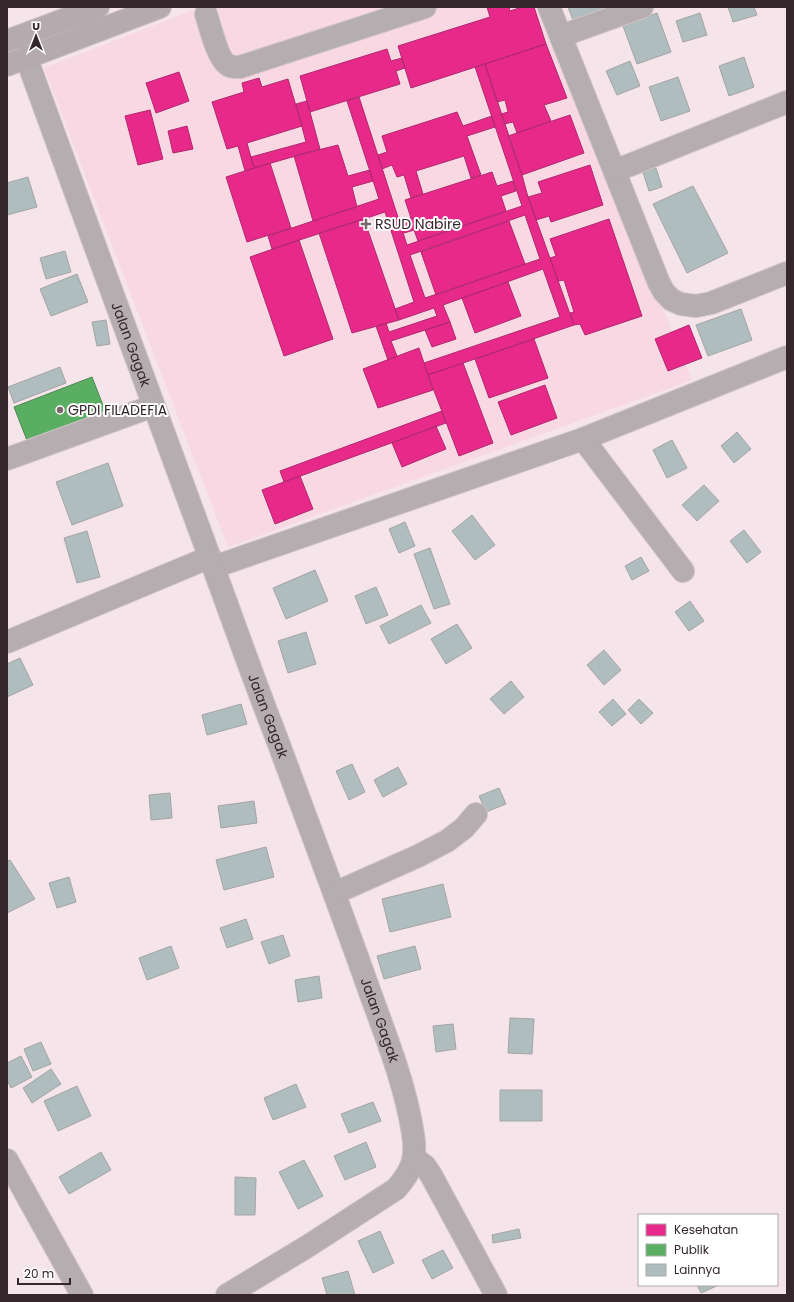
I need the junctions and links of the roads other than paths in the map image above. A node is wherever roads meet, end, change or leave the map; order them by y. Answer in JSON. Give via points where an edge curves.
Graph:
{"nodes":[{"id":1,"x":98,"y":7,"type":"edge"},
{"id":2,"x":160,"y":7,"type":"edge"},
{"id":3,"x":425,"y":7,"type":"edge"},
{"id":4,"x":549,"y":7,"type":"edge"},
{"id":5,"x":642,"y":7,"type":"edge"},
{"id":6,"x":206,"y":14,"type":"dead end"},
{"id":7,"x":561,"y":36,"type":"junction"},
{"id":8,"x":7,"y":41,"type":"edge"},
{"id":9,"x":16,"y":61,"type":"edge"},
{"id":10,"x":787,"y":102,"type":"edge"},
{"id":11,"x":615,"y":171,"type":"junction"},
{"id":12,"x":787,"y":273,"type":"edge"},
{"id":13,"x":787,"y":357,"type":"edge"},
{"id":14,"x":153,"y":406,"type":"junction"},
{"id":15,"x":583,"y":438,"type":"junction"},
{"id":16,"x":7,"y":459,"type":"edge"},
{"id":17,"x":212,"y":562,"type":"junction"},
{"id":18,"x":683,"y":571,"type":"dead end"},
{"id":19,"x":7,"y":642,"type":"edge"},
{"id":20,"x":476,"y":814,"type":"dead end"},
{"id":21,"x":335,"y":893,"type":"junction"},
{"id":22,"x":414,"y":1158,"type":"junction"},
{"id":23,"x":7,"y":1160,"type":"edge"},
{"id":24,"x":82,"y":1295,"type":"edge"},
{"id":25,"x":227,"y":1295,"type":"edge"},
{"id":26,"x":496,"y":1295,"type":"edge"}],
"edges":[{"from":1,"to":8,"type":"highway"},
{"from":2,"to":9,"type":"highway"},
{"from":3,"to":6,"type":"street","via":[[240,67],[230,66],[224,62]]},
{"from":4,"to":7,"type":"street"},
{"from":5,"to":7,"type":"street"},
{"from":7,"to":11,"type":"street"},
{"from":9,"to":14,"type":"street","name":"Jalan Gagak"},
{"from":10,"to":11,"type":"street"},
{"from":11,"to":12,"type":"street","via":[[659,282],[672,300],[696,306],[711,303]]},
{"from":13,"to":15,"type":"street"},
{"from":14,"to":16,"type":"street"},
{"from":14,"to":17,"type":"street","name":"Jalan Gagak"},
{"from":15,"to":17,"type":"street"},
{"from":15,"to":18,"type":"street"},
{"from":17,"to":19,"type":"street"},
{"from":17,"to":21,"type":"street","name":"Jalan Gagak"},
{"from":20,"to":21,"type":"street","via":[[464,828],[446,841]]},
{"from":21,"to":22,"type":"street","name":"Jalan Gagak","via":[[404,1094],[413,1133]]},
{"from":22,"to":25,"type":"street","name":"Jalan Gagak","via":[[406,1178],[396,1189]]},
{"from":22,"to":26,"type":"street","via":[[425,1166],[431,1175]]},
{"from":23,"to":24,"type":"street"}]}
